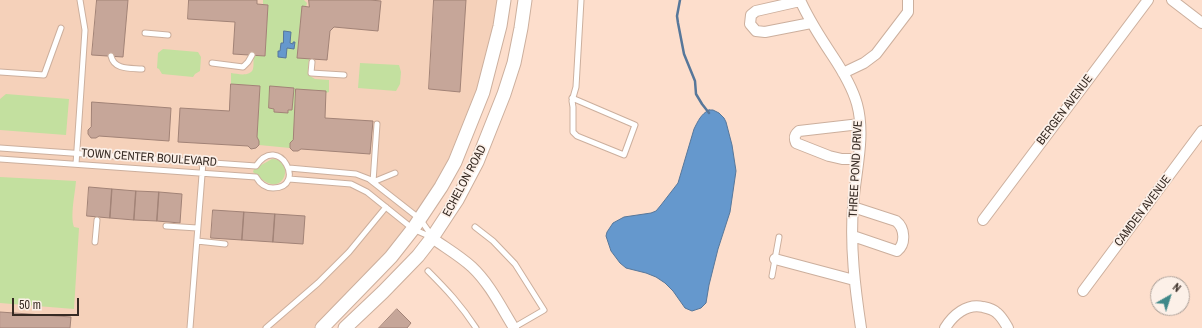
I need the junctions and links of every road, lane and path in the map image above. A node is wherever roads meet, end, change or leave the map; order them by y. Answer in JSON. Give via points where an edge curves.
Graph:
{"nodes":[{"id":1,"x":80,"y":0,"type":"edge"},
{"id":2,"x":504,"y":0,"type":"edge"},
{"id":3,"x":525,"y":0,"type":"edge"},
{"id":4,"x":582,"y":0,"type":"edge"},
{"id":5,"x":800,"y":0,"type":"edge"},
{"id":6,"x":908,"y":0,"type":"edge"},
{"id":7,"x":1148,"y":0,"type":"edge"},
{"id":8,"x":1172,"y":0,"type":"edge"},
{"id":9,"x":811,"y":23,"type":"junction"},
{"id":10,"x":1202,"y":23,"type":"edge"},
{"id":11,"x":61,"y":28,"type":"dead end"},
{"id":12,"x":145,"y":33,"type":"dead end"},
{"id":13,"x":168,"y":35,"type":"dead end"},
{"id":14,"x":252,"y":55,"type":"dead end"},
{"id":15,"x":111,"y":56,"type":"dead end"},
{"id":16,"x":312,"y":62,"type":"dead end"},
{"id":17,"x":212,"y":64,"type":"dead end"},
{"id":18,"x":142,"y":69,"type":"dead end"},
{"id":19,"x":0,"y":72,"type":"edge"},
{"id":20,"x":843,"y":73,"type":"junction"},
{"id":21,"x":344,"y":75,"type":"dead end"},
{"id":22,"x":572,"y":98,"type":"junction"},
{"id":23,"x":377,"y":124,"type":"dead end"},
{"id":24,"x":860,"y":124,"type":"junction"},
{"id":25,"x":1202,"y":131,"type":"edge"},
{"id":26,"x":0,"y":148,"type":"edge"},
{"id":27,"x":77,"y":153,"type":"junction"},
{"id":28,"x":0,"y":159,"type":"edge"},
{"id":29,"x":858,"y":159,"type":"junction"},
{"id":30,"x":203,"y":162,"type":"junction"},
{"id":31,"x":76,"y":164,"type":"junction"},
{"id":32,"x":289,"y":168,"type":"junction"},
{"id":33,"x":395,"y":172,"type":"dead end"},
{"id":34,"x":202,"y":173,"type":"junction"},
{"id":35,"x":289,"y":179,"type":"junction"},
{"id":36,"x":373,"y":182,"type":"junction"},
{"id":37,"x":386,"y":207,"type":"junction"},
{"id":38,"x":853,"y":207,"type":"junction"},
{"id":39,"x":97,"y":220,"type":"dead end"},
{"id":40,"x":982,"y":220,"type":"dead end"},
{"id":41,"x":416,"y":224,"type":"junction"},
{"id":42,"x":166,"y":226,"type":"dead end"},
{"id":43,"x":475,"y":227,"type":"dead end"},
{"id":44,"x":197,"y":228,"type":"junction"},
{"id":45,"x":853,"y":236,"type":"junction"},
{"id":46,"x":779,"y":237,"type":"dead end"},
{"id":47,"x":432,"y":238,"type":"junction"},
{"id":48,"x":197,"y":241,"type":"junction"},
{"id":49,"x":95,"y":242,"type":"dead end"},
{"id":50,"x":225,"y":244,"type":"dead end"},
{"id":51,"x":775,"y":259,"type":"junction"},
{"id":52,"x":428,"y":271,"type":"dead end"},
{"id":53,"x":772,"y":276,"type":"dead end"},
{"id":54,"x":854,"y":280,"type":"junction"},
{"id":55,"x":1083,"y":291,"type":"dead end"},
{"id":56,"x":190,"y":328,"type":"edge"},
{"id":57,"x":266,"y":328,"type":"edge"},
{"id":58,"x":322,"y":328,"type":"edge"},
{"id":59,"x":344,"y":328,"type":"edge"},
{"id":60,"x":476,"y":328,"type":"edge"},
{"id":61,"x":513,"y":328,"type":"edge"},
{"id":62,"x":861,"y":328,"type":"edge"},
{"id":63,"x":945,"y":328,"type":"edge"},
{"id":64,"x":1008,"y":328,"type":"edge"}],
"edges":[{"from":1,"to":27,"type":"lane","via":[[85,30]]},
{"from":2,"to":41,"type":"street","name":"ECHELON ROAD","via":[[483,92],[455,162]]},
{"from":3,"to":47,"type":"street","name":"ECHELON ROAD","via":[[514,63],[504,94],[477,162],[457,200]]},
{"from":4,"to":22,"type":"lane","via":[[576,87]]},
{"from":5,"to":9,"type":"street","name":"THREE POND DRIVE"},
{"from":5,"to":9,"type":"street","via":[[756,11],[750,24],[756,31],[766,32]]},
{"from":6,"to":20,"type":"street","via":[[908,12],[876,54]]},
{"from":7,"to":40,"type":"street","name":"BERGEN AVENUE"},
{"from":8,"to":10,"type":"street"},
{"from":9,"to":20,"type":"street","name":"THREE POND DRIVE"},
{"from":11,"to":19,"type":"lane","via":[[44,75]]},
{"from":12,"to":13,"type":"lane"},
{"from":14,"to":17,"type":"lane","via":[[243,67]]},
{"from":15,"to":18,"type":"lane","via":[[114,63],[120,67]]},
{"from":16,"to":21,"type":"lane","via":[[311,73]]},
{"from":20,"to":24,"type":"street","name":"THREE POND DRIVE","via":[[858,105]]},
{"from":22,"to":22,"type":"lane","via":[[635,125],[624,155],[573,132]]},
{"from":23,"to":36,"type":"lane"},
{"from":24,"to":29,"type":"street","name":"THREE POND DRIVE"},
{"from":24,"to":29,"type":"street","via":[[799,131],[794,138],[796,143],[829,156]]},
{"from":25,"to":55,"type":"street","name":"CAMDEN AVENUE"},
{"from":26,"to":27,"type":"lane","name":"TOWN CENTER BOULEVARD"},
{"from":27,"to":30,"type":"lane","name":"TOWN CENTER BOULEVARD"},
{"from":27,"to":31,"type":"lane"},
{"from":28,"to":31,"type":"lane","name":"TOWN CENTER BOULEVARD"},
{"from":29,"to":38,"type":"street","name":"THREE POND DRIVE"},
{"from":30,"to":32,"type":"lane","name":"TOWN CENTER BOULEVARD","via":[[256,166],[259,160],[270,155],[282,158]]},
{"from":30,"to":34,"type":"lane"},
{"from":31,"to":34,"type":"lane","name":"TOWN CENTER BOULEVARD"},
{"from":32,"to":35,"type":"lane"},
{"from":32,"to":36,"type":"lane","via":[[356,174]]},
{"from":33,"to":36,"type":"lane"},
{"from":34,"to":35,"type":"lane","name":"TOWN CENTER BOULEVARD","via":[[256,177],[269,188],[281,187]]},
{"from":34,"to":44,"type":"lane"},
{"from":35,"to":37,"type":"lane","via":[[351,184],[367,192]]},
{"from":36,"to":41,"type":"lane"},
{"from":37,"to":41,"type":"lane"},
{"from":37,"to":57,"type":"lane","via":[[349,252]]},
{"from":38,"to":45,"type":"street","name":"THREE POND DRIVE"},
{"from":38,"to":45,"type":"street","via":[[896,221],[904,234],[897,251]]},
{"from":39,"to":49,"type":"lane"},
{"from":41,"to":47,"type":"lane"},
{"from":41,"to":47,"type":"lane"},
{"from":41,"to":58,"type":"street","name":"ECHELON ROAD","via":[[391,256]]},
{"from":42,"to":44,"type":"lane"},
{"from":43,"to":61,"type":"lane","via":[[515,264],[544,310]]},
{"from":44,"to":48,"type":"lane"},
{"from":45,"to":54,"type":"street","name":"THREE POND DRIVE"},
{"from":46,"to":51,"type":"lane"},
{"from":47,"to":59,"type":"street","name":"ECHELON ROAD","via":[[393,282]]},
{"from":47,"to":61,"type":"street","via":[[464,260],[480,276]]},
{"from":48,"to":50,"type":"lane"},
{"from":48,"to":56,"type":"lane"},
{"from":51,"to":53,"type":"lane"},
{"from":51,"to":54,"type":"street"},
{"from":52,"to":60,"type":"lane","via":[[451,294]]},
{"from":54,"to":62,"type":"street","name":"THREE POND DRIVE"},
{"from":63,"to":64,"type":"street","via":[[956,314],[972,306],[991,308],[998,313]]}]}
